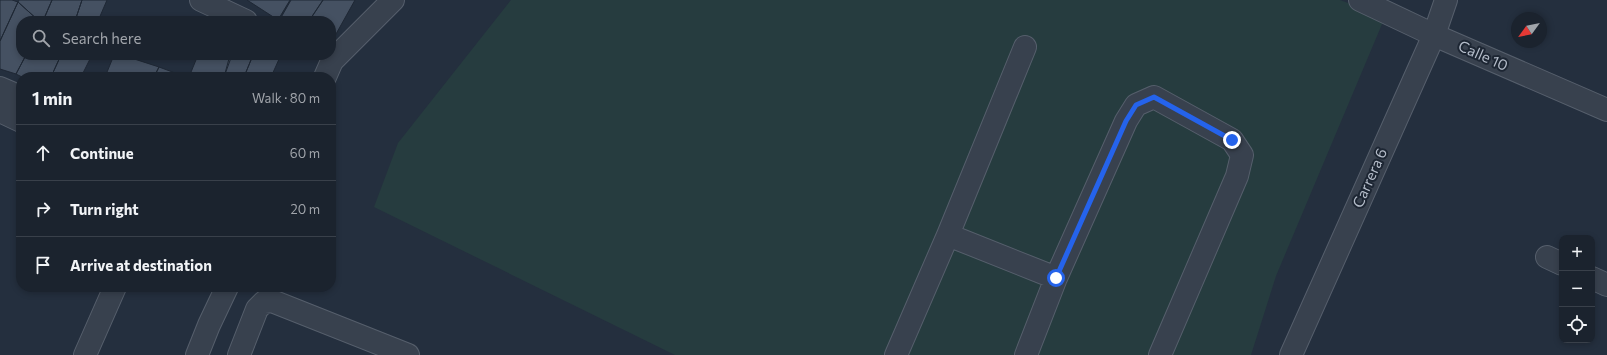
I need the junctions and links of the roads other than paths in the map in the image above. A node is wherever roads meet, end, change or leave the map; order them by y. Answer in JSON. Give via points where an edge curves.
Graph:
{"nodes":[{"id":1,"x":201,"y":0,"type":"edge"},
{"id":2,"x":393,"y":0,"type":"edge"},
{"id":3,"x":1360,"y":0,"type":"edge"},
{"id":4,"x":1446,"y":0,"type":"edge"},
{"id":5,"x":235,"y":16,"type":"edge"},
{"id":6,"x":1434,"y":35,"type":"junction"},
{"id":7,"x":1025,"y":47,"type":"dead end"},
{"id":8,"x":336,"y":54,"type":"edge"},
{"id":9,"x":0,"y":88,"type":"edge"},
{"id":10,"x":16,"y":95,"type":"edge"},
{"id":11,"x":1607,"y":110,"type":"edge"},
{"id":12,"x":0,"y":111,"type":"edge"},
{"id":13,"x":16,"y":119,"type":"edge"},
{"id":14,"x":948,"y":235,"type":"junction"},
{"id":15,"x":1056,"y":278,"type":"junction"},
{"id":16,"x":1595,"y":279,"type":"edge"},
{"id":17,"x":1607,"y":285,"type":"edge"},
{"id":18,"x":113,"y":292,"type":"edge"},
{"id":19,"x":225,"y":292,"type":"edge"},
{"id":20,"x":85,"y":355,"type":"edge"},
{"id":21,"x":197,"y":355,"type":"edge"},
{"id":22,"x":239,"y":355,"type":"edge"},
{"id":23,"x":408,"y":355,"type":"edge"},
{"id":24,"x":896,"y":355,"type":"edge"},
{"id":25,"x":1026,"y":355,"type":"edge"},
{"id":26,"x":1160,"y":355,"type":"edge"},
{"id":27,"x":1291,"y":355,"type":"edge"}],
"edges":[{"from":1,"to":5,"type":"street"},
{"from":2,"to":8,"type":"street"},
{"from":3,"to":6,"type":"street","name":"Calle 10"},
{"from":4,"to":6,"type":"street","name":"Carrera 6"},
{"from":6,"to":11,"type":"street","name":"Calle 10"},
{"from":6,"to":27,"type":"street","name":"Carrera 6"},
{"from":7,"to":14,"type":"street"},
{"from":9,"to":10,"type":"street"},
{"from":12,"to":13,"type":"street"},
{"from":14,"to":15,"type":"street"},
{"from":14,"to":24,"type":"street"},
{"from":15,"to":25,"type":"street"},
{"from":15,"to":26,"type":"street","via":[[1126,121],[1136,105],[1154,97],[1232,140],[1242,155],[1236,176]]},
{"from":16,"to":17,"type":"street"},
{"from":18,"to":20,"type":"street"},
{"from":19,"to":21,"type":"street"},
{"from":22,"to":23,"type":"street","via":[[257,309],[264,302],[272,301]]}]}
